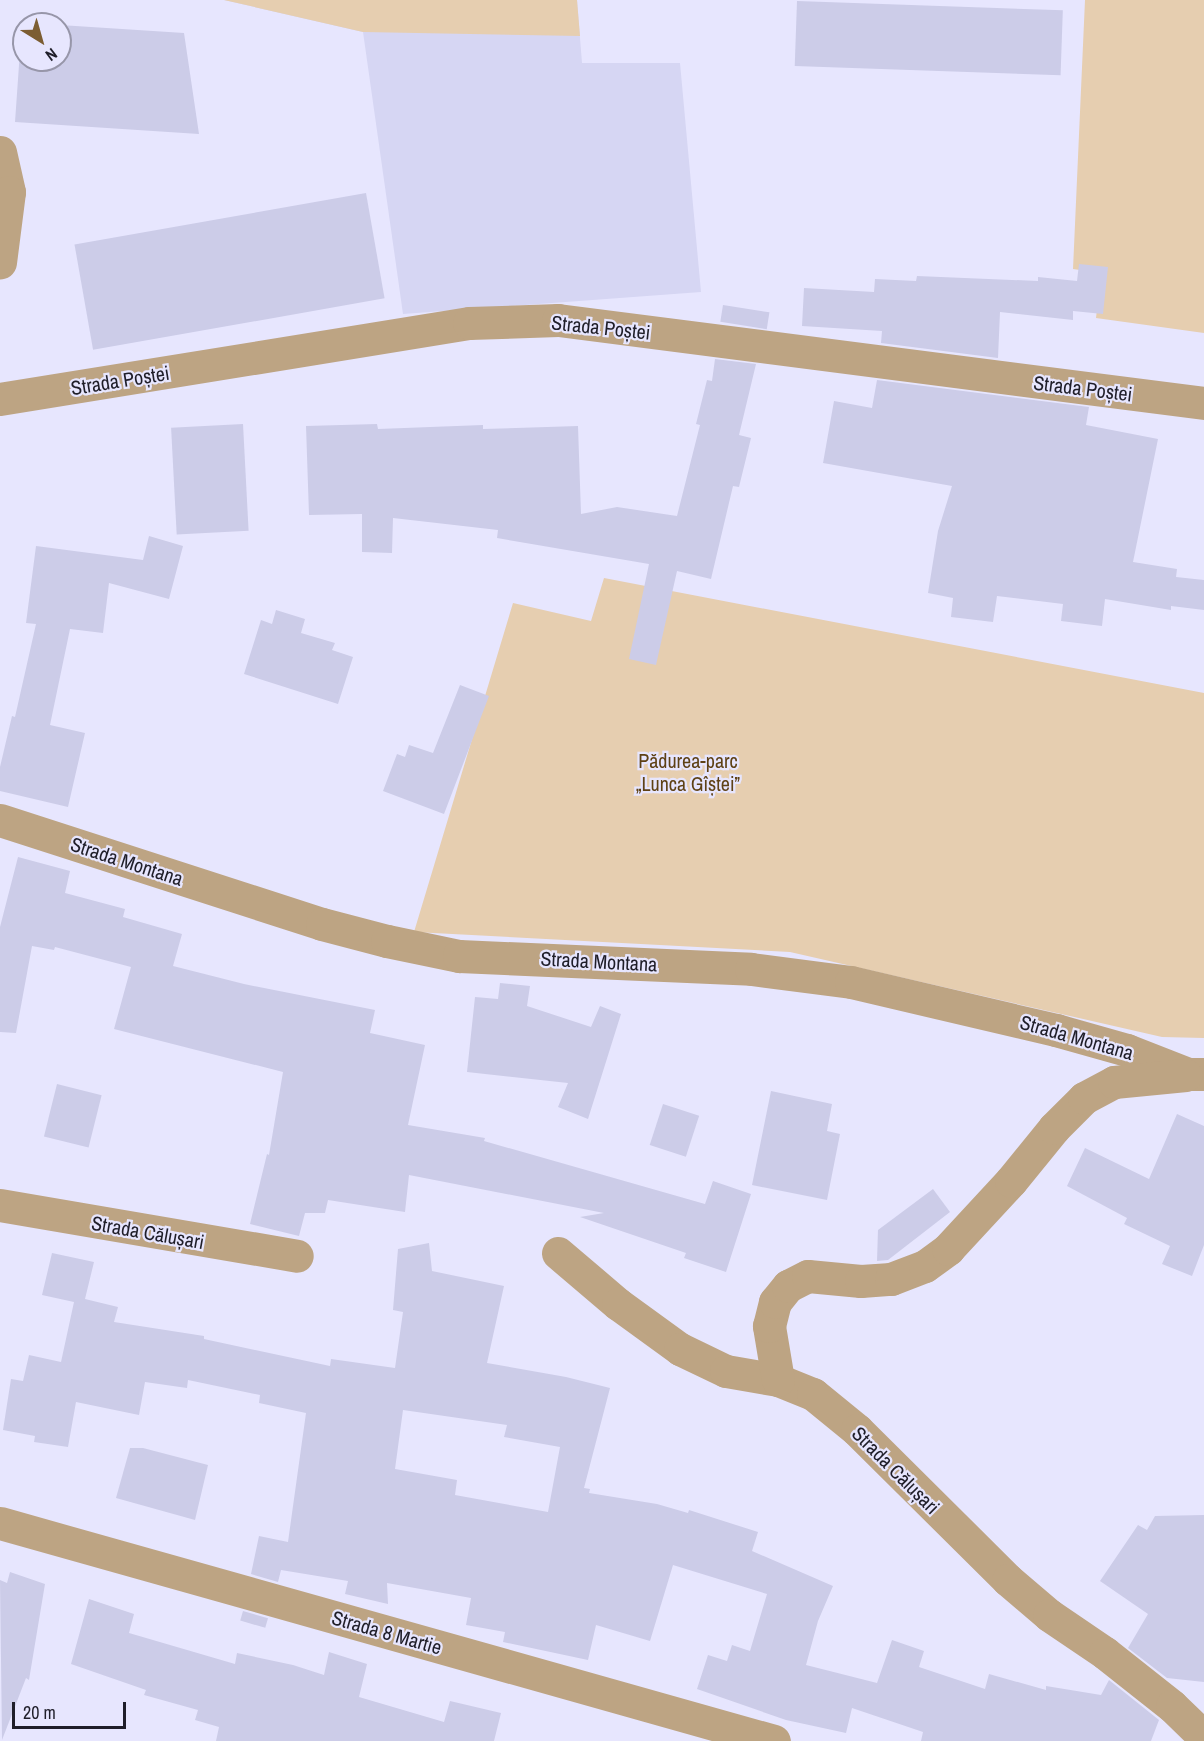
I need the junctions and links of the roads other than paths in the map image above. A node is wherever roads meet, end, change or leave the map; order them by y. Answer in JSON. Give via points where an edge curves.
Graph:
{"nodes":[{"id":1,"x":0,"y":152,"type":"edge"},
{"id":2,"x":0,"y":262,"type":"edge"},
{"id":3,"x":0,"y":399,"type":"edge"},
{"id":4,"x":1204,"y":403,"type":"edge"},
{"id":5,"x":0,"y":820,"type":"edge"},
{"id":6,"x":1199,"y":1079,"type":"edge"},
{"id":7,"x":0,"y":1205,"type":"edge"},
{"id":8,"x":558,"y":1253,"type":"dead end"},
{"id":9,"x":297,"y":1256,"type":"dead end"},
{"id":10,"x":778,"y":1380,"type":"junction"},
{"id":11,"x":0,"y":1523,"type":"edge"},
{"id":12,"x":1204,"y":1737,"type":"edge"},
{"id":13,"x":774,"y":1741,"type":"edge"}],
"edges":[{"from":1,"to":2,"type":"street","via":[[9,192]]},
{"from":3,"to":4,"type":"street","name":"Strada Poștei","via":[[468,324],[558,320]]},
{"from":5,"to":6,"type":"street","name":"Strada Montana","via":[[322,924],[387,941],[459,956],[751,969],[851,982],[1056,1030],[1127,1050]]},
{"from":6,"to":10,"type":"street","via":[[1114,1082],[1084,1098],[948,1249],[925,1266],[891,1279],[861,1281],[808,1276],[788,1286],[775,1302],[769,1326]]},
{"from":7,"to":9,"type":"street","name":"Strada Călușari"},
{"from":8,"to":10,"type":"street","name":"Strada Călușari","via":[[680,1349],[726,1371]]},
{"from":10,"to":12,"type":"street","name":"Strada Călușari","via":[[813,1394],[856,1430],[1008,1581],[1172,1706]]},
{"from":11,"to":13,"type":"street","name":"Strada 8 Martie"}]}
